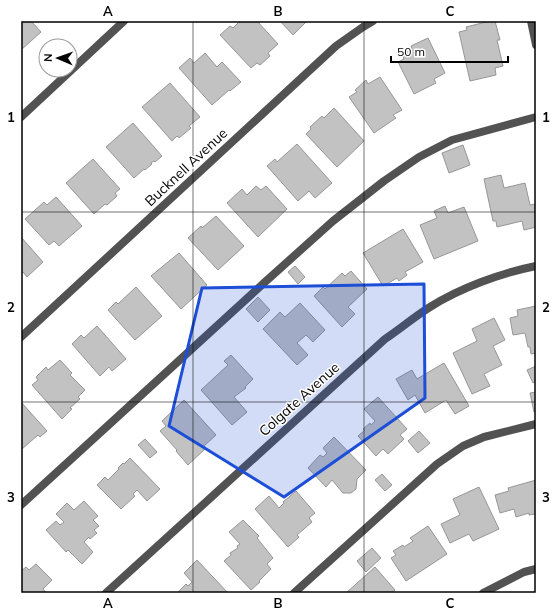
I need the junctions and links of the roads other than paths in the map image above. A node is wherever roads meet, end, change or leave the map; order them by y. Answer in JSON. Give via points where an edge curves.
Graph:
{"nodes":[{"id":1,"x":124,"y":21,"type":"edge"},
{"id":2,"x":373,"y":21,"type":"edge"},
{"id":3,"x":531,"y":21,"type":"edge"},
{"id":4,"x":536,"y":44,"type":"edge"},
{"id":5,"x":21,"y":116,"type":"edge"},
{"id":6,"x":536,"y":117,"type":"edge"},
{"id":7,"x":536,"y":266,"type":"edge"},
{"id":8,"x":21,"y":337,"type":"edge"},
{"id":9,"x":536,"y":424,"type":"edge"},
{"id":10,"x":21,"y":505,"type":"edge"},
{"id":11,"x":536,"y":568,"type":"edge"},
{"id":12,"x":106,"y":593,"type":"edge"},
{"id":13,"x":294,"y":593,"type":"edge"},
{"id":14,"x":483,"y":593,"type":"edge"}],
"edges":[{"from":1,"to":5,"type":"street"},
{"from":2,"to":8,"type":"street","name":"Bucknell Avenue","via":[[336,46]]},
{"from":3,"to":4,"type":"street"},
{"from":6,"to":10,"type":"street","via":[[452,140],[419,157],[384,181],[333,221]]},
{"from":7,"to":12,"type":"street","name":"Colgate Avenue","via":[[475,284],[431,307],[385,340]]},
{"from":9,"to":13,"type":"street","via":[[484,437],[463,446],[437,464]]},
{"from":11,"to":14,"type":"street"}]}
